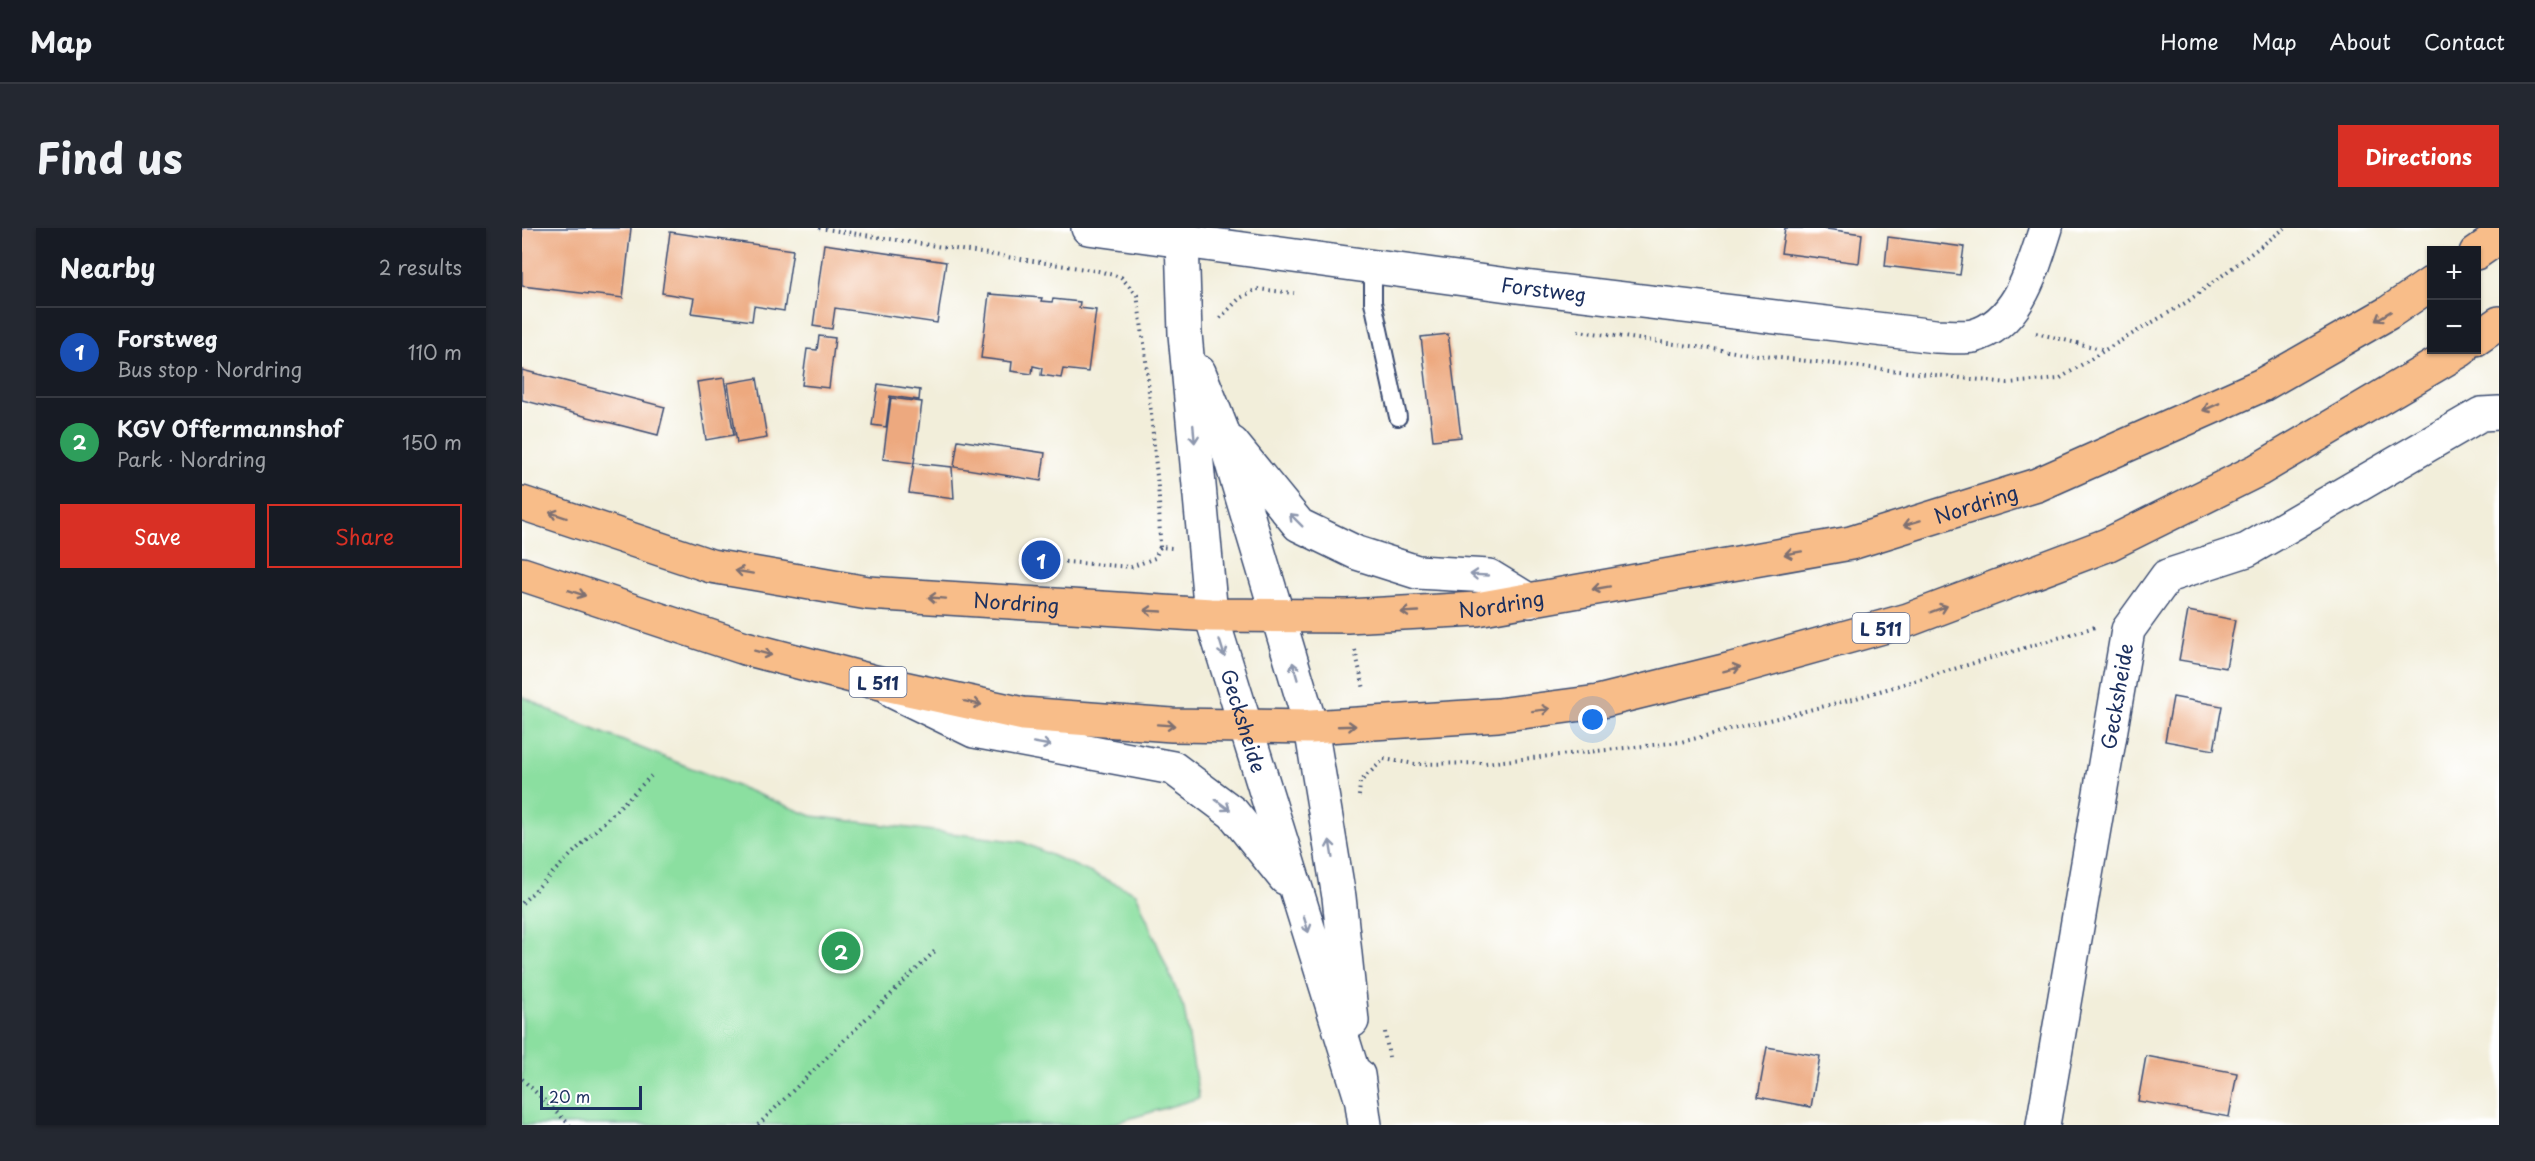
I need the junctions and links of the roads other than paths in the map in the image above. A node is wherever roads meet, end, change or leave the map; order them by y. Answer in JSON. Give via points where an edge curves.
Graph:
{"nodes":[{"id":1,"x":1088,"y":228,"type":"edge"},
{"id":2,"x":2046,"y":228,"type":"edge"},
{"id":3,"x":2499,"y":237,"type":"edge"},
{"id":4,"x":1182,"y":239,"type":"junction"},
{"id":5,"x":2481,"y":250,"type":"edge"},
{"id":6,"x":1373,"y":266,"type":"junction"},
{"id":7,"x":2427,"y":286,"type":"edge"},
{"id":8,"x":2499,"y":323,"type":"edge"},
{"id":9,"x":1185,"y":334,"type":"junction"},
{"id":10,"x":2481,"y":336,"type":"edge"},
{"id":11,"x":2454,"y":354,"type":"edge"},
{"id":12,"x":2499,"y":413,"type":"edge"},
{"id":13,"x":1398,"y":417,"type":"dead end"},
{"id":14,"x":1222,"y":430,"type":"junction"},
{"id":15,"x":522,"y":503,"type":"edge"},
{"id":16,"x":522,"y":574,"type":"edge"},
{"id":17,"x":1530,"y":601,"type":"junction"},
{"id":18,"x":1279,"y":614,"type":"junction"},
{"id":19,"x":1211,"y":615,"type":"junction"},
{"id":20,"x":871,"y":681,"type":"junction"},
{"id":21,"x":1246,"y":727,"type":"junction"},
{"id":22,"x":1311,"y":728,"type":"junction"},
{"id":23,"x":1296,"y":892,"type":"junction"},
{"id":24,"x":1363,"y":1110,"type":"edge"},
{"id":25,"x":2043,"y":1125,"type":"edge"}],
"edges":[{"from":1,"to":4,"type":"street","name":"Forstweg"},
{"from":2,"to":6,"type":"street","name":"Forstweg","via":[[2019,297],[2000,324],[1972,336],[1935,336],[1665,305]]},
{"from":3,"to":5,"type":"main road"},
{"from":4,"to":6,"type":"street","name":"Forstweg"},
{"from":4,"to":9,"type":"street","name":"Gecksheide"},
{"from":6,"to":13,"type":"lane","via":[[1373,302]]},
{"from":7,"to":17,"type":"main road","name":"Nordring","one_way":true,"via":[[2262,385],[2037,484],[1851,543]]},
{"from":8,"to":10,"type":"main road"},
{"from":9,"to":14,"type":"street","name":"Gecksheide"},
{"from":9,"to":19,"type":"street","name":"Gecksheide","one_way":true},
{"from":22,"to":11,"type":"main road","number":"L 511","one_way":true,"via":[[1498,715],[1598,702],[1908,621],[2108,545],[2259,470]]},
{"from":12,"to":25,"type":"street","name":"Gecksheide","via":[[2481,414],[2247,550],[2167,576],[2128,630]]},
{"from":17,"to":14,"type":"street","one_way":true,"via":[[1489,576],[1417,572],[1357,553],[1299,525]]},
{"from":14,"to":18,"type":"street","name":"Gecksheide"},
{"from":19,"to":15,"type":"main road","name":"Nordring","one_way":true,"via":[[868,593],[711,566]]},
{"from":16,"to":20,"type":"main road","number":"L 511","one_way":true,"via":[[745,648]]},
{"from":17,"to":18,"type":"main road","name":"Nordring","one_way":true,"via":[[1477,609],[1347,616]]},
{"from":18,"to":19,"type":"main road","name":"Nordring"},
{"from":22,"to":18,"type":"street","name":"Gecksheide","one_way":true},
{"from":19,"to":21,"type":"street","name":"Gecksheide","one_way":true},
{"from":20,"to":21,"type":"main road","number":"L 511","one_way":true,"via":[[1023,714]]},
{"from":20,"to":23,"type":"street","one_way":true,"via":[[974,731],[1173,768],[1233,813]]},
{"from":21,"to":22,"type":"main road","number":"L 511"},
{"from":21,"to":23,"type":"street","name":"Gecksheide"},
{"from":24,"to":22,"type":"street","name":"Gecksheide","one_way":true,"via":[[1339,897]]},
{"from":23,"to":24,"type":"street","name":"Gecksheide","one_way":true}]}
